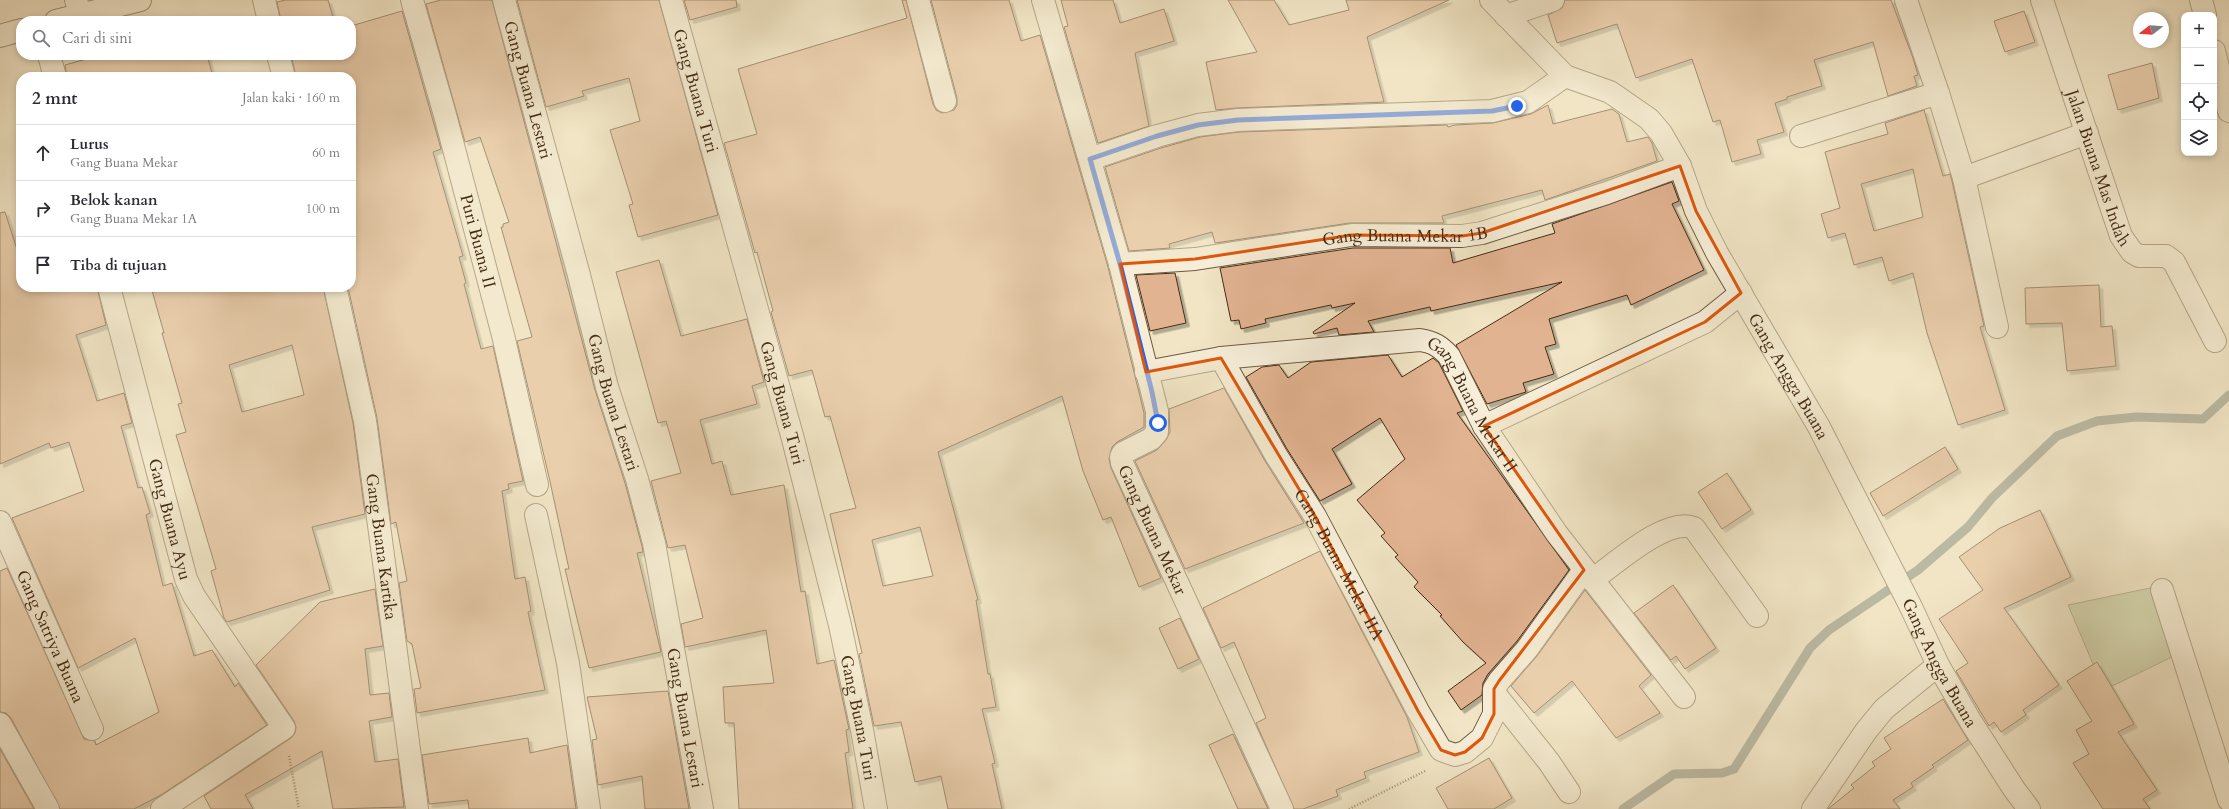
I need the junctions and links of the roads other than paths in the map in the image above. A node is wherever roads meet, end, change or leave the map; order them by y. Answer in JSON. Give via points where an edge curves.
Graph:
{"nodes":[{"id":1,"x":140,"y":0,"type":"edge"},
{"id":2,"x":264,"y":0,"type":"edge"},
{"id":3,"x":412,"y":0,"type":"edge"},
{"id":4,"x":504,"y":0,"type":"edge"},
{"id":5,"x":671,"y":0,"type":"edge"},
{"id":6,"x":918,"y":0,"type":"edge"},
{"id":7,"x":1043,"y":0,"type":"edge"},
{"id":8,"x":1491,"y":0,"type":"edge"},
{"id":9,"x":1553,"y":0,"type":"edge"},
{"id":10,"x":1906,"y":0,"type":"edge"},
{"id":11,"x":2042,"y":0,"type":"edge"},
{"id":12,"x":2201,"y":0,"type":"edge"},
{"id":13,"x":78,"y":7,"type":"edge"},
{"id":14,"x":2204,"y":12,"type":"edge"},
{"id":15,"x":64,"y":16,"type":"edge"},
{"id":16,"x":268,"y":16,"type":"edge"},
{"id":17,"x":1506,"y":16,"type":"junction"},
{"id":18,"x":16,"y":31,"type":"edge"},
{"id":19,"x":0,"y":36,"type":"edge"},
{"id":20,"x":50,"y":60,"type":"edge"},
{"id":21,"x":279,"y":60,"type":"edge"},
{"id":22,"x":2217,"y":63,"type":"edge"},
{"id":23,"x":54,"y":72,"type":"edge"},
{"id":24,"x":283,"y":72,"type":"edge"},
{"id":25,"x":1564,"y":76,"type":"junction"},
{"id":26,"x":1938,"y":93,"type":"junction"},
{"id":27,"x":945,"y":101,"type":"dead end"},
{"id":28,"x":2229,"y":111,"type":"edge"},
{"id":29,"x":2087,"y":133,"type":"junction"},
{"id":30,"x":1801,"y":136,"type":"dead end"},
{"id":31,"x":1090,"y":159,"type":"junction"},
{"id":32,"x":1680,"y":166,"type":"junction"},
{"id":33,"x":1964,"y":178,"type":"junction"},
{"id":34,"x":1120,"y":264,"type":"junction"},
{"id":35,"x":110,"y":292,"type":"edge"},
{"id":36,"x":336,"y":292,"type":"edge"},
{"id":37,"x":1741,"y":293,"type":"junction"},
{"id":38,"x":1997,"y":327,"type":"dead end"},
{"id":39,"x":2215,"y":341,"type":"dead end"},
{"id":40,"x":1222,"y":358,"type":"junction"},
{"id":41,"x":1146,"y":372,"type":"junction"},
{"id":42,"x":1484,"y":426,"type":"junction"},
{"id":43,"x":537,"y":484,"type":"dead end"},
{"id":44,"x":536,"y":515,"type":"dead end"},
{"id":45,"x":0,"y":522,"type":"edge"},
{"id":46,"x":1588,"y":575,"type":"junction"},
{"id":47,"x":2162,"y":590,"type":"dead end"},
{"id":48,"x":1757,"y":616,"type":"dead end"},
{"id":49,"x":1938,"y":665,"type":"junction"},
{"id":50,"x":1495,"y":694,"type":"junction"},
{"id":51,"x":1684,"y":697,"type":"dead end"},
{"id":52,"x":0,"y":724,"type":"edge"},
{"id":53,"x":92,"y":729,"type":"dead end"},
{"id":54,"x":1569,"y":792,"type":"dead end"},
{"id":55,"x":2229,"y":800,"type":"edge"},
{"id":56,"x":48,"y":809,"type":"edge"},
{"id":57,"x":162,"y":809,"type":"edge"},
{"id":58,"x":417,"y":809,"type":"edge"},
{"id":59,"x":589,"y":809,"type":"edge"},
{"id":60,"x":702,"y":809,"type":"edge"},
{"id":61,"x":876,"y":809,"type":"edge"},
{"id":62,"x":1282,"y":809,"type":"edge"},
{"id":63,"x":1813,"y":809,"type":"edge"},
{"id":64,"x":2029,"y":809,"type":"edge"}],
"edges":[{"from":1,"to":13,"type":"street"},
{"from":2,"to":16,"type":"street"},
{"from":3,"to":43,"type":"street","name":"Puri Buana II","via":[[445,115],[502,335]]},
{"from":4,"to":60,"type":"street","name":"Gang Buana Lestari","via":[[607,387],[637,479],[654,543]]},
{"from":5,"to":61,"type":"street","name":"Gang Buana Turi","via":[[793,438],[829,580],[862,730]]},
{"from":6,"to":27,"type":"street"},
{"from":7,"to":31,"type":"street","name":"Gang Buana Mekar"},
{"from":8,"to":17,"type":"street","name":"Gang Angga Buana"},
{"from":9,"to":17,"type":"street"},
{"from":10,"to":26,"type":"street"},
{"from":11,"to":29,"type":"street","name":"Jalan Buana Mas Indah"},
{"from":12,"to":14,"type":"street"},
{"from":13,"to":15,"type":"street"},
{"from":17,"to":25,"type":"street","name":"Gang Angga Buana"},
{"from":18,"to":19,"type":"street"},
{"from":20,"to":23,"type":"street"},
{"from":21,"to":24,"type":"street"},
{"from":22,"to":28,"type":"street"},
{"from":25,"to":31,"type":"street","via":[[1528,102],[1492,111],[1238,120],[1198,125]]},
{"from":25,"to":32,"type":"street","name":"Gang Angga Buana","via":[[1610,92],[1649,119],[1661,133]]},
{"from":26,"to":30,"type":"street"},
{"from":26,"to":33,"type":"street"},
{"from":29,"to":33,"type":"street"},
{"from":29,"to":39,"type":"street","name":"Jalan Buana Mas Indah","via":[[2121,236],[2132,252],[2139,256],[2166,256],[2174,262]]},
{"from":31,"to":34,"type":"street","name":"Gang Buana Mekar"},
{"from":32,"to":34,"type":"street","name":"Gang Buana Mekar 1B","via":[[1482,234],[1352,235],[1195,259]]},
{"from":32,"to":37,"type":"street","name":"Gang Angga Buana","via":[[1696,211]]},
{"from":33,"to":38,"type":"street"},
{"from":34,"to":41,"type":"street","name":"Gang Buana Mekar"},
{"from":35,"to":57,"type":"street","name":"Gang Buana Ayu","via":[[186,578],[194,596],[284,728]]},
{"from":36,"to":58,"type":"street","name":"Gang Buana Kartika","via":[[365,421]]},
{"from":37,"to":42,"type":"street","via":[[1705,322]]},
{"from":37,"to":49,"type":"street","name":"Gang Angga Buana","via":[[1818,427],[1911,607]]},
{"from":40,"to":41,"type":"street","name":"Gang Buana Mekar II"},
{"from":40,"to":42,"type":"street","name":"Gang Buana Mekar II","via":[[1420,340],[1432,342],[1449,356]]},
{"from":40,"to":50,"type":"street","name":"Gang Buana Mekar IIA","via":[[1276,455],[1315,516],[1441,750],[1455,755],[1465,752],[1482,738],[1494,714]]},
{"from":41,"to":62,"type":"street","name":"Gang Buana Mekar","via":[[1157,411],[1157,432],[1151,439],[1124,452],[1121,457],[1122,463]]},
{"from":42,"to":46,"type":"street","name":"Gang Buana Mekar II"},
{"from":44,"to":59,"type":"street","via":[[568,663]]},
{"from":45,"to":53,"type":"street","name":"Gang Satriya Buana"},
{"from":46,"to":48,"type":"street","via":[[1659,533],[1675,526],[1686,525],[1694,528]]},
{"from":46,"to":50,"type":"street","via":[[1499,681],[1494,689]]},
{"from":46,"to":51,"type":"street","name":"Gang Buana Mekar II"},
{"from":47,"to":55,"type":"street"},
{"from":49,"to":63,"type":"street","via":[[1884,709]]},
{"from":49,"to":64,"type":"street","name":"Gang Angga Buana","via":[[1971,722]]},
{"from":50,"to":54,"type":"street","via":[[1549,762]]},
{"from":52,"to":56,"type":"street"}]}
